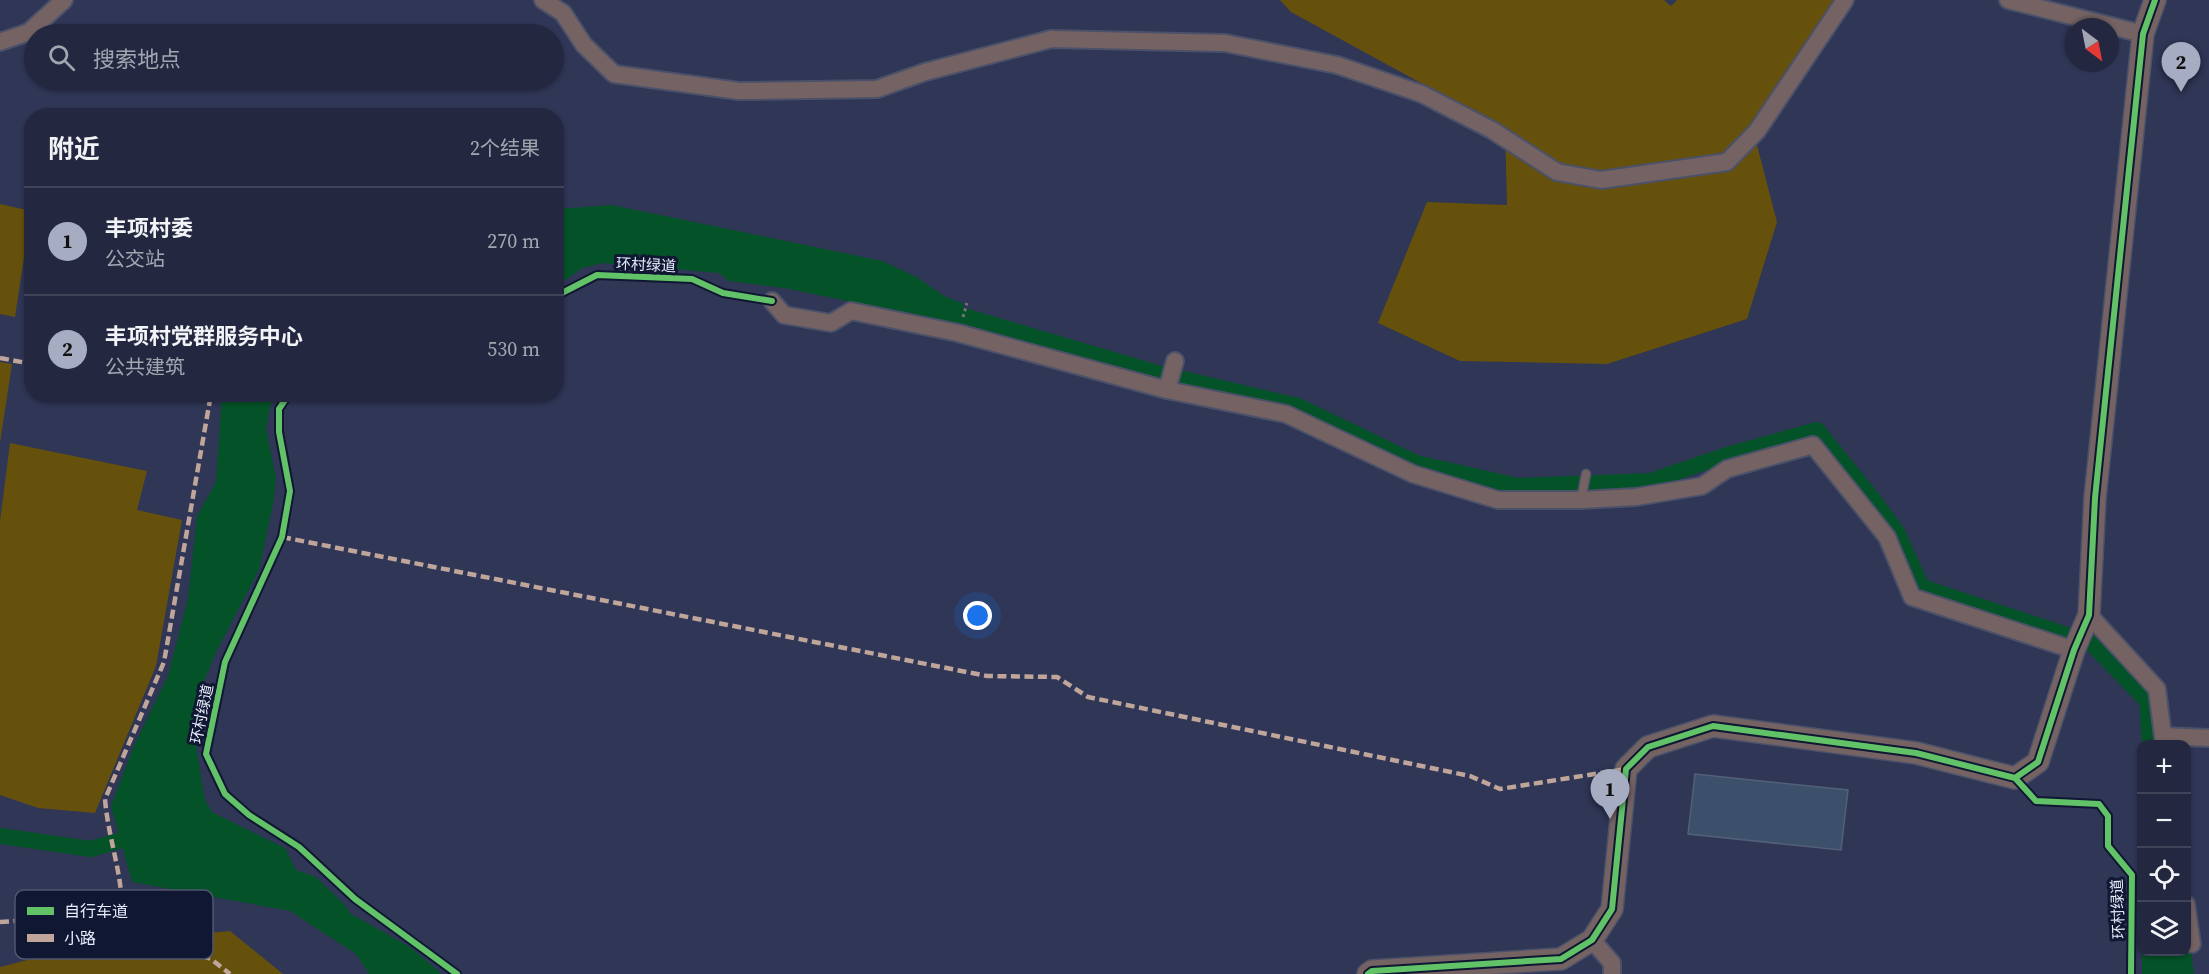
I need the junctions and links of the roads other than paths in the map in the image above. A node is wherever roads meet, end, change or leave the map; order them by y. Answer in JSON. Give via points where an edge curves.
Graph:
{"nodes":[{"id":1,"x":64,"y":0,"type":"edge"},
{"id":2,"x":543,"y":0,"type":"edge"},
{"id":3,"x":1845,"y":0,"type":"edge"},
{"id":4,"x":2008,"y":0,"type":"edge"},
{"id":5,"x":2154,"y":0,"type":"edge"},
{"id":6,"x":38,"y":24,"type":"edge"},
{"id":7,"x":24,"y":34,"type":"edge"},
{"id":8,"x":2143,"y":34,"type":"junction"},
{"id":9,"x":0,"y":42,"type":"edge"},
{"id":10,"x":772,"y":301,"type":"dead end"},
{"id":11,"x":1586,"y":474,"type":"dead end"},
{"id":12,"x":1581,"y":500,"type":"junction"},
{"id":13,"x":2089,"y":615,"type":"junction"},
{"id":14,"x":2074,"y":650,"type":"junction"},
{"id":15,"x":2209,"y":738,"type":"edge"},
{"id":16,"x":2163,"y":740,"type":"edge"},
{"id":17,"x":2191,"y":936,"type":"edge"},
{"id":18,"x":1592,"y":940,"type":"junction"},
{"id":19,"x":2192,"y":944,"type":"dead end"},
{"id":20,"x":1368,"y":974,"type":"edge"},
{"id":21,"x":1612,"y":974,"type":"edge"}],
"edges":[{"from":1,"to":6,"type":"street"},
{"from":2,"to":3,"type":"street","via":[[563,13],[584,45],[614,74],[739,91],[877,89],[925,72],[1051,39],[1225,43],[1337,65],[1422,94],[1492,130],[1557,172],[1601,180],[1727,162],[1757,131]]},
{"from":4,"to":8,"type":"street"},
{"from":5,"to":8,"type":"street"},
{"from":7,"to":9,"type":"street"},
{"from":8,"to":13,"type":"street","via":[[2095,498]]},
{"from":10,"to":12,"type":"street","via":[[784,315],[831,323],[851,311],[1171,376],[1286,414],[1413,474],[1498,500]]},
{"from":11,"to":12,"type":"lane"},
{"from":12,"to":14,"type":"street","via":[[1636,497],[1702,486],[1727,469],[1813,445],[1887,537],[1912,597]]},
{"from":13,"to":14,"type":"street"},
{"from":13,"to":16,"type":"street","via":[[2157,689]]},
{"from":14,"to":18,"type":"street","via":[[2038,762],[2015,778],[1916,753],[1713,726],[1648,747],[1626,769],[1612,909]]},
{"from":15,"to":16,"type":"street"},
{"from":17,"to":19,"type":"street"},
{"from":18,"to":20,"type":"street","via":[[1561,959]]},
{"from":18,"to":21,"type":"street","via":[[1612,963]]}]}
